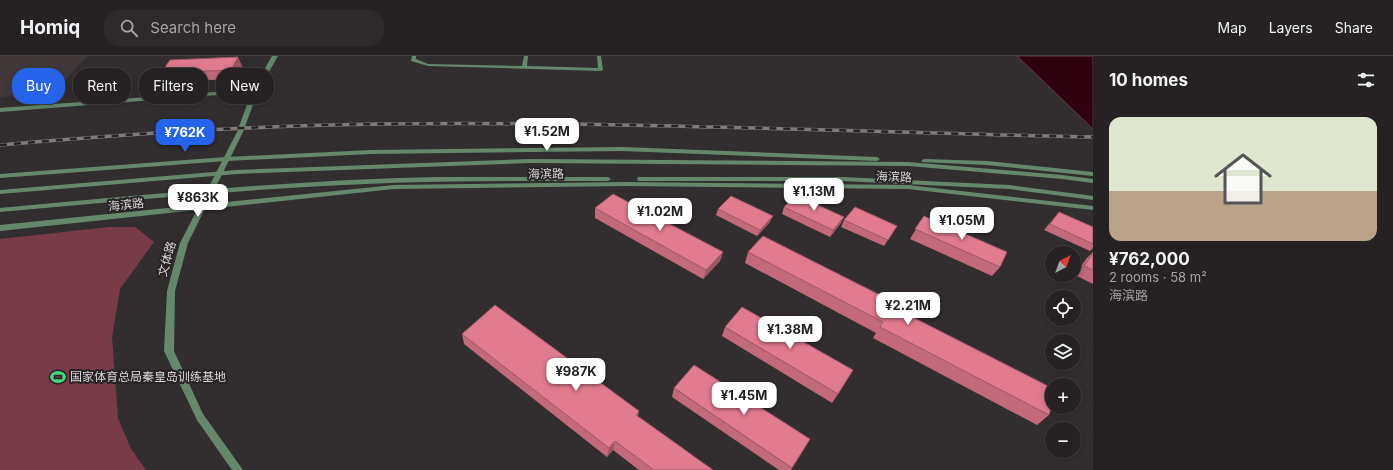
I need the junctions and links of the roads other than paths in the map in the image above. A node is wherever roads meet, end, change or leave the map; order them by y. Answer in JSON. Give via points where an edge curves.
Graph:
{"nodes":[{"id":1,"x":275,"y":56,"type":"edge"},
{"id":2,"x":414,"y":56,"type":"edge"},
{"id":3,"x":526,"y":56,"type":"edge"},
{"id":4,"x":599,"y":56,"type":"edge"},
{"id":5,"x":524,"y":67,"type":"junction"},
{"id":6,"x":268,"y":68,"type":"edge"},
{"id":7,"x":216,"y":94,"type":"edge"},
{"id":8,"x":250,"y":104,"type":"edge"},
{"id":9,"x":0,"y":110,"type":"edge"},
{"id":10,"x":226,"y":159,"type":"junction"},
{"id":11,"x":1093,"y":174,"type":"edge"},
{"id":12,"x":0,"y":176,"type":"edge"},
{"id":13,"x":1093,"y":181,"type":"edge"},
{"id":14,"x":0,"y":192,"type":"edge"},
{"id":15,"x":1093,"y":198,"type":"edge"},
{"id":16,"x":201,"y":208,"type":"junction"},
{"id":17,"x":1093,"y":208,"type":"edge"},
{"id":18,"x":0,"y":210,"type":"edge"},
{"id":19,"x":0,"y":228,"type":"edge"},
{"id":20,"x":238,"y":470,"type":"edge"}],
"edges":[{"from":1,"to":6,"type":"street","name":"文体路"},
{"from":2,"to":5,"type":"lane","via":[[413,60],[428,65]]},
{"from":3,"to":5,"type":"lane"},
{"from":4,"to":5,"type":"lane","via":[[601,70]]},
{"from":7,"to":9,"type":"street"},
{"from":8,"to":10,"type":"street","name":"文体路"},
{"from":10,"to":11,"type":"street","name":"海滨路","via":[[371,152],[630,150],[980,163]]},
{"from":10,"to":12,"type":"street","name":"海滨路"},
{"from":10,"to":16,"type":"street","name":"文体路"},
{"from":13,"to":14,"type":"street","name":"海滨路","via":[[908,164],[531,161],[237,172]]},
{"from":15,"to":18,"type":"street","name":"海滨路","via":[[1009,187],[842,178],[497,179],[333,183]]},
{"from":16,"to":17,"type":"street","name":"海滨路","via":[[394,187],[626,184],[908,188]]},
{"from":16,"to":19,"type":"street","name":"海滨路"},
{"from":16,"to":20,"type":"street","name":"文体路","via":[[184,243],[171,291],[169,351],[200,418]]}]}
